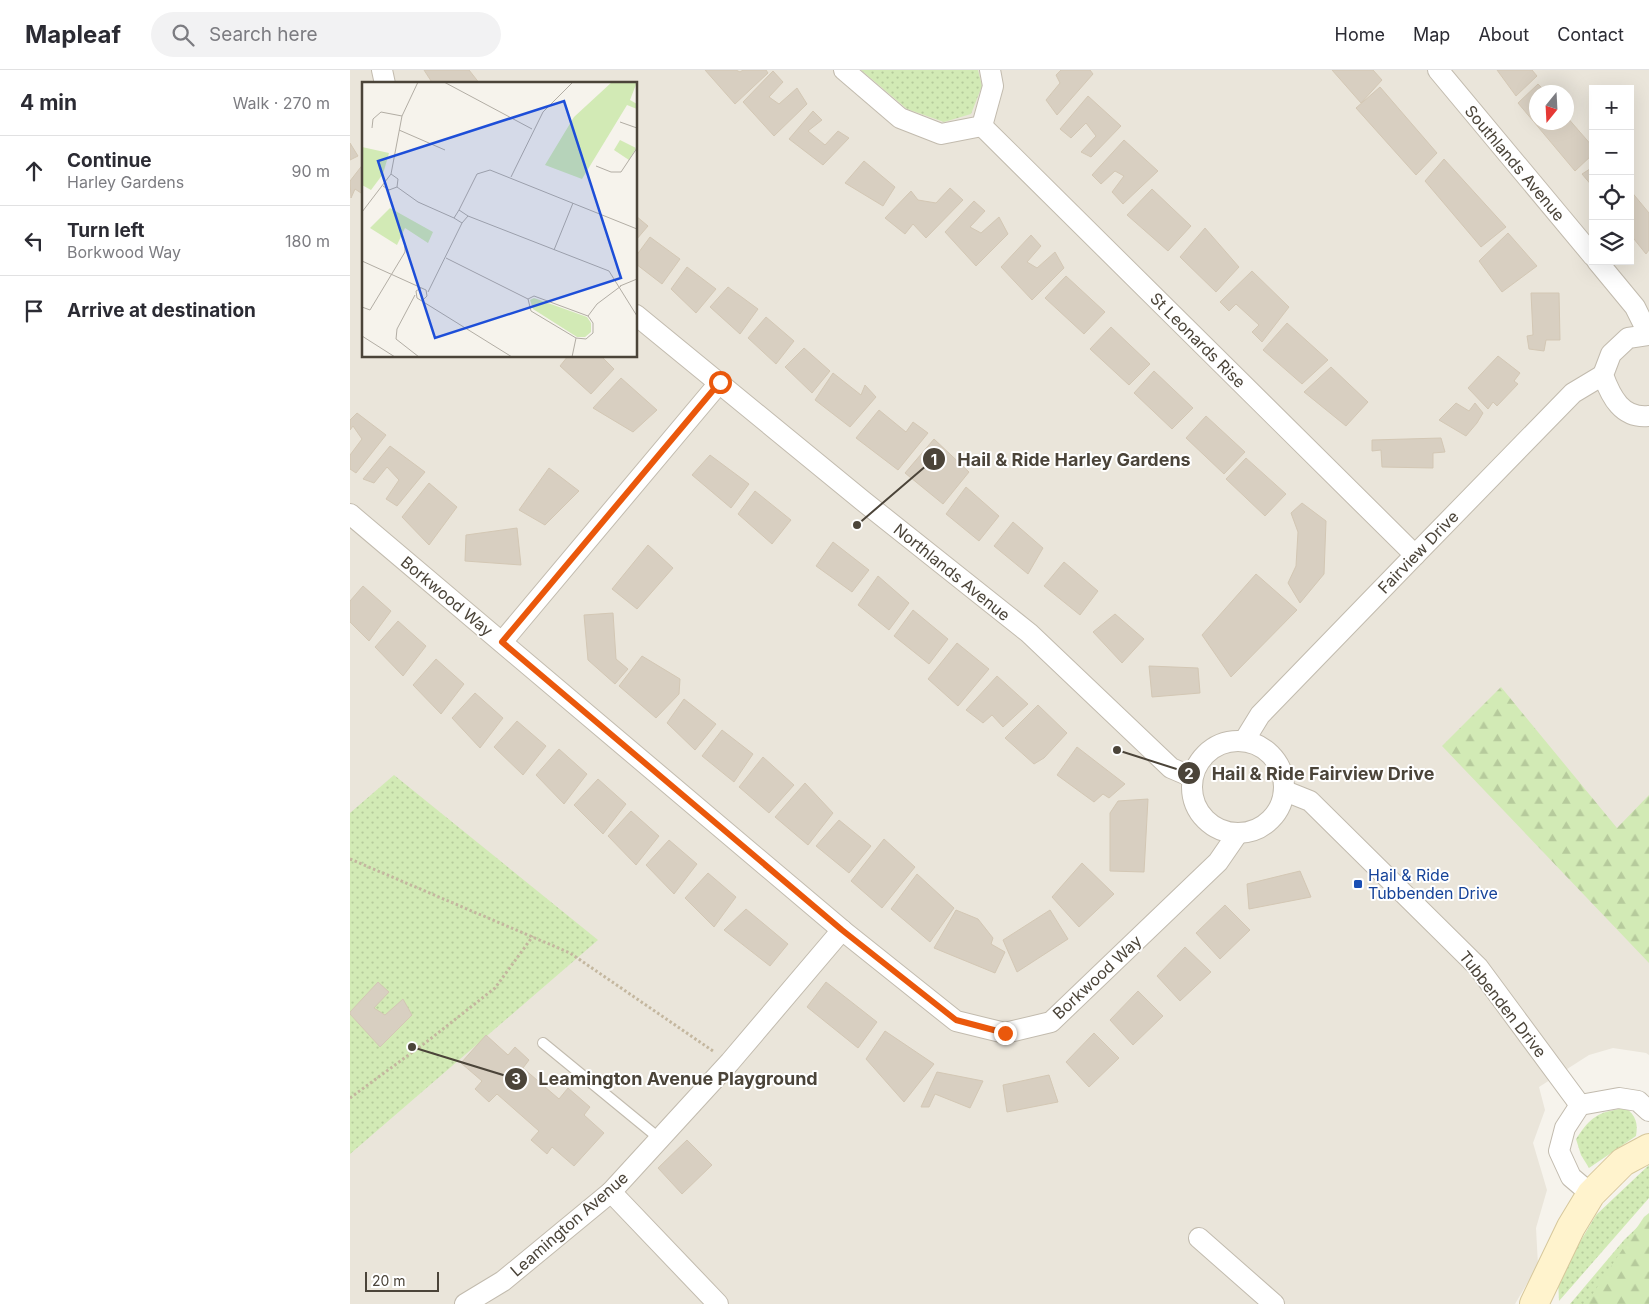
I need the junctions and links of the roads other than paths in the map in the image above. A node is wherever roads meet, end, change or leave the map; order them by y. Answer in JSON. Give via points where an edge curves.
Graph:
{"nodes":[{"id":1,"x":844,"y":70,"type":"edge"},
{"id":2,"x":990,"y":70,"type":"edge"},
{"id":3,"x":1438,"y":70,"type":"edge"},
{"id":4,"x":982,"y":126,"type":"junction"},
{"id":5,"x":1589,"y":251,"type":"edge"},
{"id":6,"x":1600,"y":265,"type":"edge"},
{"id":7,"x":638,"y":317,"type":"edge"},
{"id":8,"x":1649,"y":335,"type":"edge"},
{"id":9,"x":1603,"y":375,"type":"junction"},
{"id":10,"x":720,"y":382,"type":"junction"},
{"id":11,"x":1646,"y":422,"type":"edge"},
{"id":12,"x":350,"y":514,"type":"edge"},
{"id":13,"x":1415,"y":554,"type":"junction"},
{"id":14,"x":502,"y":642,"type":"junction"},
{"id":15,"x":1244,"y":741,"type":"junction"},
{"id":16,"x":1192,"y":777,"type":"junction"},
{"id":17,"x":1285,"y":791,"type":"junction"},
{"id":18,"x":1238,"y":833,"type":"junction"},
{"id":19,"x":842,"y":930,"type":"junction"},
{"id":20,"x":543,"y":1043,"type":"dead end"},
{"id":21,"x":1580,"y":1105,"type":"junction"},
{"id":22,"x":1649,"y":1111,"type":"edge"},
{"id":23,"x":660,"y":1139,"type":"junction"},
{"id":24,"x":1649,"y":1148,"type":"edge"},
{"id":25,"x":611,"y":1192,"type":"junction"},
{"id":26,"x":1591,"y":1194,"type":"junction"},
{"id":27,"x":1199,"y":1238,"type":"dead end"},
{"id":28,"x":465,"y":1304,"type":"edge"},
{"id":29,"x":718,"y":1304,"type":"edge"},
{"id":30,"x":1274,"y":1304,"type":"edge"},
{"id":31,"x":1534,"y":1304,"type":"edge"}],
"edges":[{"from":1,"to":4,"type":"street","via":[[900,118],[941,134]]},
{"from":2,"to":4,"type":"street","via":[[993,86]]},
{"from":3,"to":5,"type":"street","name":"Southlands Avenue"},
{"from":4,"to":13,"type":"street","name":"St Leonards Rise"},
{"from":6,"to":8,"type":"street","via":[[1634,307]]},
{"from":7,"to":10,"type":"street","name":"Northlands Avenue"},
{"from":8,"to":9,"type":"street","via":[[1628,338],[1611,354]]},
{"from":9,"to":11,"type":"street","via":[[1610,395],[1623,410]]},
{"from":9,"to":13,"type":"street","name":"Fairview Drive","via":[[1573,394]]},
{"from":10,"to":14,"type":"street"},
{"from":10,"to":16,"type":"street","name":"Northlands Avenue","via":[[1029,633],[1171,768]]},
{"from":12,"to":14,"type":"street","name":"Borkwood Way"},
{"from":13,"to":15,"type":"street","name":"Fairview Drive","via":[[1260,715]]},
{"from":14,"to":19,"type":"street","name":"Borkwood Way"},
{"from":15,"to":16,"type":"street","via":[[1212,748]]},
{"from":15,"to":17,"type":"street","via":[[1260,745],[1272,755],[1282,769]]},
{"from":16,"to":18,"type":"street","via":[[1198,810],[1208,822],[1222,830]]},
{"from":17,"to":18,"type":"street","via":[[1272,820],[1258,829]]},
{"from":17,"to":21,"type":"street","name":"Tubbenden Drive","via":[[1310,801],[1478,967]]},
{"from":18,"to":19,"type":"street","name":"Borkwood Way","via":[[1218,862],[1051,1022],[1005,1033],[956,1020]]},
{"from":19,"to":23,"type":"street","name":"Leamington Avenue"},
{"from":20,"to":23,"type":"lane"},
{"from":21,"to":22,"type":"street","via":[[1618,1098],[1638,1101]]},
{"from":21,"to":26,"type":"street","via":[[1565,1128],[1559,1151],[1571,1177]]},
{"from":23,"to":25,"type":"street","name":"Leamington Avenue"},
{"from":24,"to":26,"type":"street","via":[[1623,1162]]},
{"from":25,"to":28,"type":"street","name":"Leamington Avenue","via":[[503,1280]]},
{"from":25,"to":29,"type":"street"},
{"from":26,"to":31,"type":"street","via":[[1571,1227]]},
{"from":27,"to":30,"type":"street"}]}
